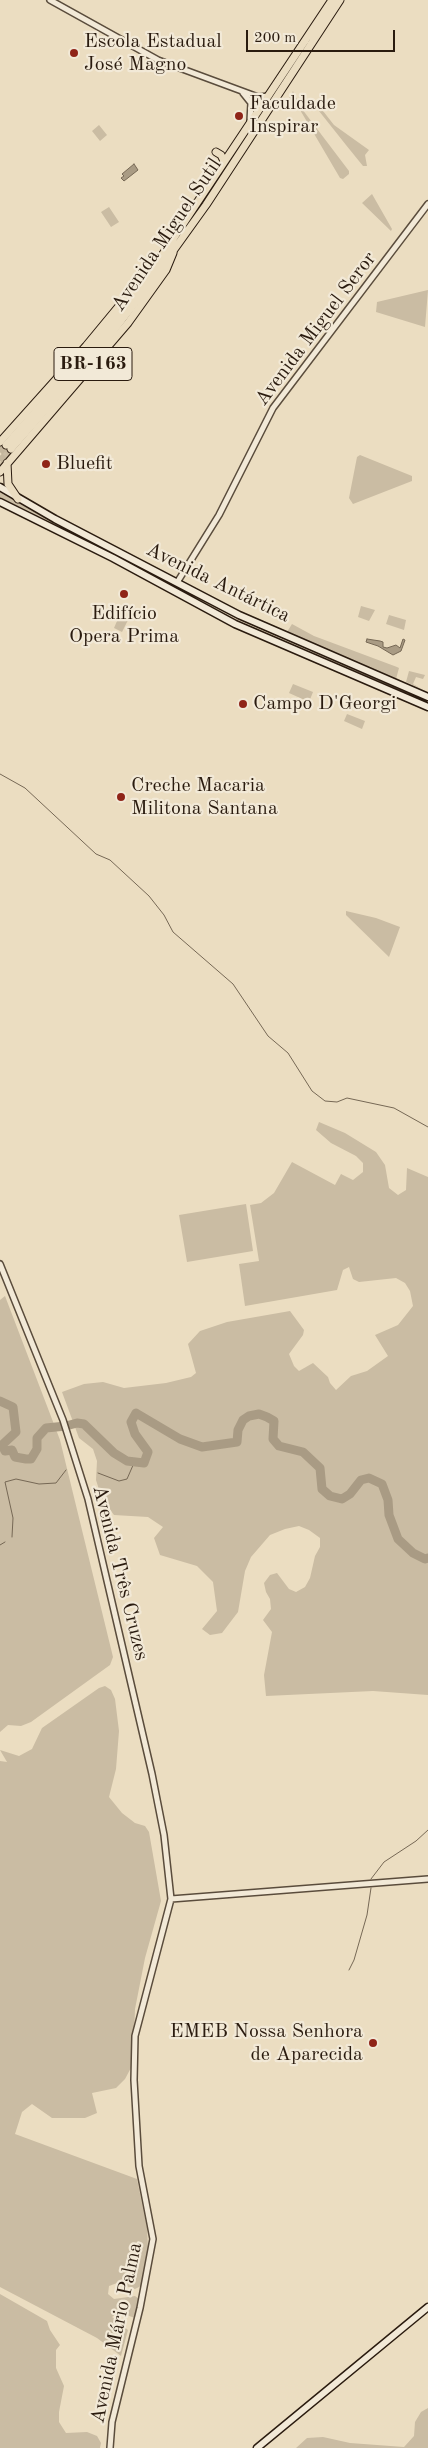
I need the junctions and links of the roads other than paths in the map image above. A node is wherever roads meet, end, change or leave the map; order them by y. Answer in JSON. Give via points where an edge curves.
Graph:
{"nodes":[{"id":1,"x":50,"y":0,"type":"edge"},
{"id":2,"x":332,"y":0,"type":"edge"},
{"id":3,"x":340,"y":0,"type":"edge"},
{"id":4,"x":238,"y":90,"type":"junction"},
{"id":5,"x":269,"y":96,"type":"junction"},
{"id":6,"x":249,"y":126,"type":"junction"},
{"id":7,"x":216,"y":152,"type":"dead end"},
{"id":8,"x":224,"y":161,"type":"junction"},
{"id":9,"x":428,"y":204,"type":"edge"},
{"id":10,"x":175,"y":249,"type":"junction"},
{"id":11,"x":5,"y":446,"type":"edge"},
{"id":12,"x":7,"y":462,"type":"junction"},
{"id":13,"x":0,"y":472,"type":"edge"},
{"id":14,"x":0,"y":487,"type":"edge"},
{"id":15,"x":18,"y":499,"type":"junction"},
{"id":16,"x":0,"y":502,"type":"edge"},
{"id":17,"x":178,"y":582,"type":"junction"},
{"id":18,"x":428,"y":697,"type":"edge"},
{"id":19,"x":428,"y":707,"type":"edge"},
{"id":20,"x":0,"y":1264,"type":"edge"},
{"id":21,"x":428,"y":1879,"type":"edge"},
{"id":22,"x":171,"y":1899,"type":"junction"},
{"id":23,"x":428,"y":2306,"type":"edge"},
{"id":24,"x":110,"y":2448,"type":"edge"},
{"id":25,"x":257,"y":2448,"type":"edge"}],
"edges":[{"from":1,"to":4,"type":"street","via":[[158,60]]},
{"from":2,"to":5,"type":"main road","name":"Avenida Miguel Sutil","number":"BR-163"},
{"from":3,"to":10,"type":"main road","name":"Avenida Miguel Sutil","number":"BR-163"},
{"from":4,"to":5,"type":"street","via":[[258,97]]},
{"from":4,"to":6,"type":"street","via":[[251,103]]},
{"from":5,"to":6,"type":"main road","name":"Avenida Miguel Sutil","number":"BR-163"},
{"from":6,"to":8,"type":"main road","name":"Avenida Miguel Sutil","number":"BR-163"},
{"from":7,"to":8,"type":"main road"},
{"from":8,"to":11,"type":"main road","name":"Avenida Miguel Sutil","number":"BR-163","via":[[151,272],[104,333]]},
{"from":9,"to":17,"type":"street","name":"Avenida Miguel Seror","via":[[273,408],[219,515]]},
{"from":10,"to":11,"type":"main road","number":"BR-163","via":[[99,349]]},
{"from":10,"to":12,"type":"main road","name":"Avenida Miguel Sutil","number":"BR-163","via":[[166,270],[128,324]]},
{"from":12,"to":13,"type":"main road","name":"Avenida Miguel Sutil","number":"BR-163"},
{"from":12,"to":15,"type":"main road","via":[[8,484]]},
{"from":14,"to":15,"type":"main road","name":"Avenida Antártica"},
{"from":15,"to":17,"type":"main road","name":"Avenida Antártica"},
{"from":16,"to":19,"type":"main road","name":"Avenida Antártica","via":[[235,624]]},
{"from":17,"to":18,"type":"main road","name":"Avenida Antártica","via":[[239,615]]},
{"from":20,"to":22,"type":"street","name":"Avenida Três Cruzes","via":[[68,1432],[90,1507],[142,1727],[164,1835]]},
{"from":21,"to":22,"type":"street"},
{"from":22,"to":24,"type":"street","name":"Avenida Mário Palma","via":[[135,2036],[139,2166],[153,2239],[112,2422]]},
{"from":23,"to":25,"type":"main road"}]}
